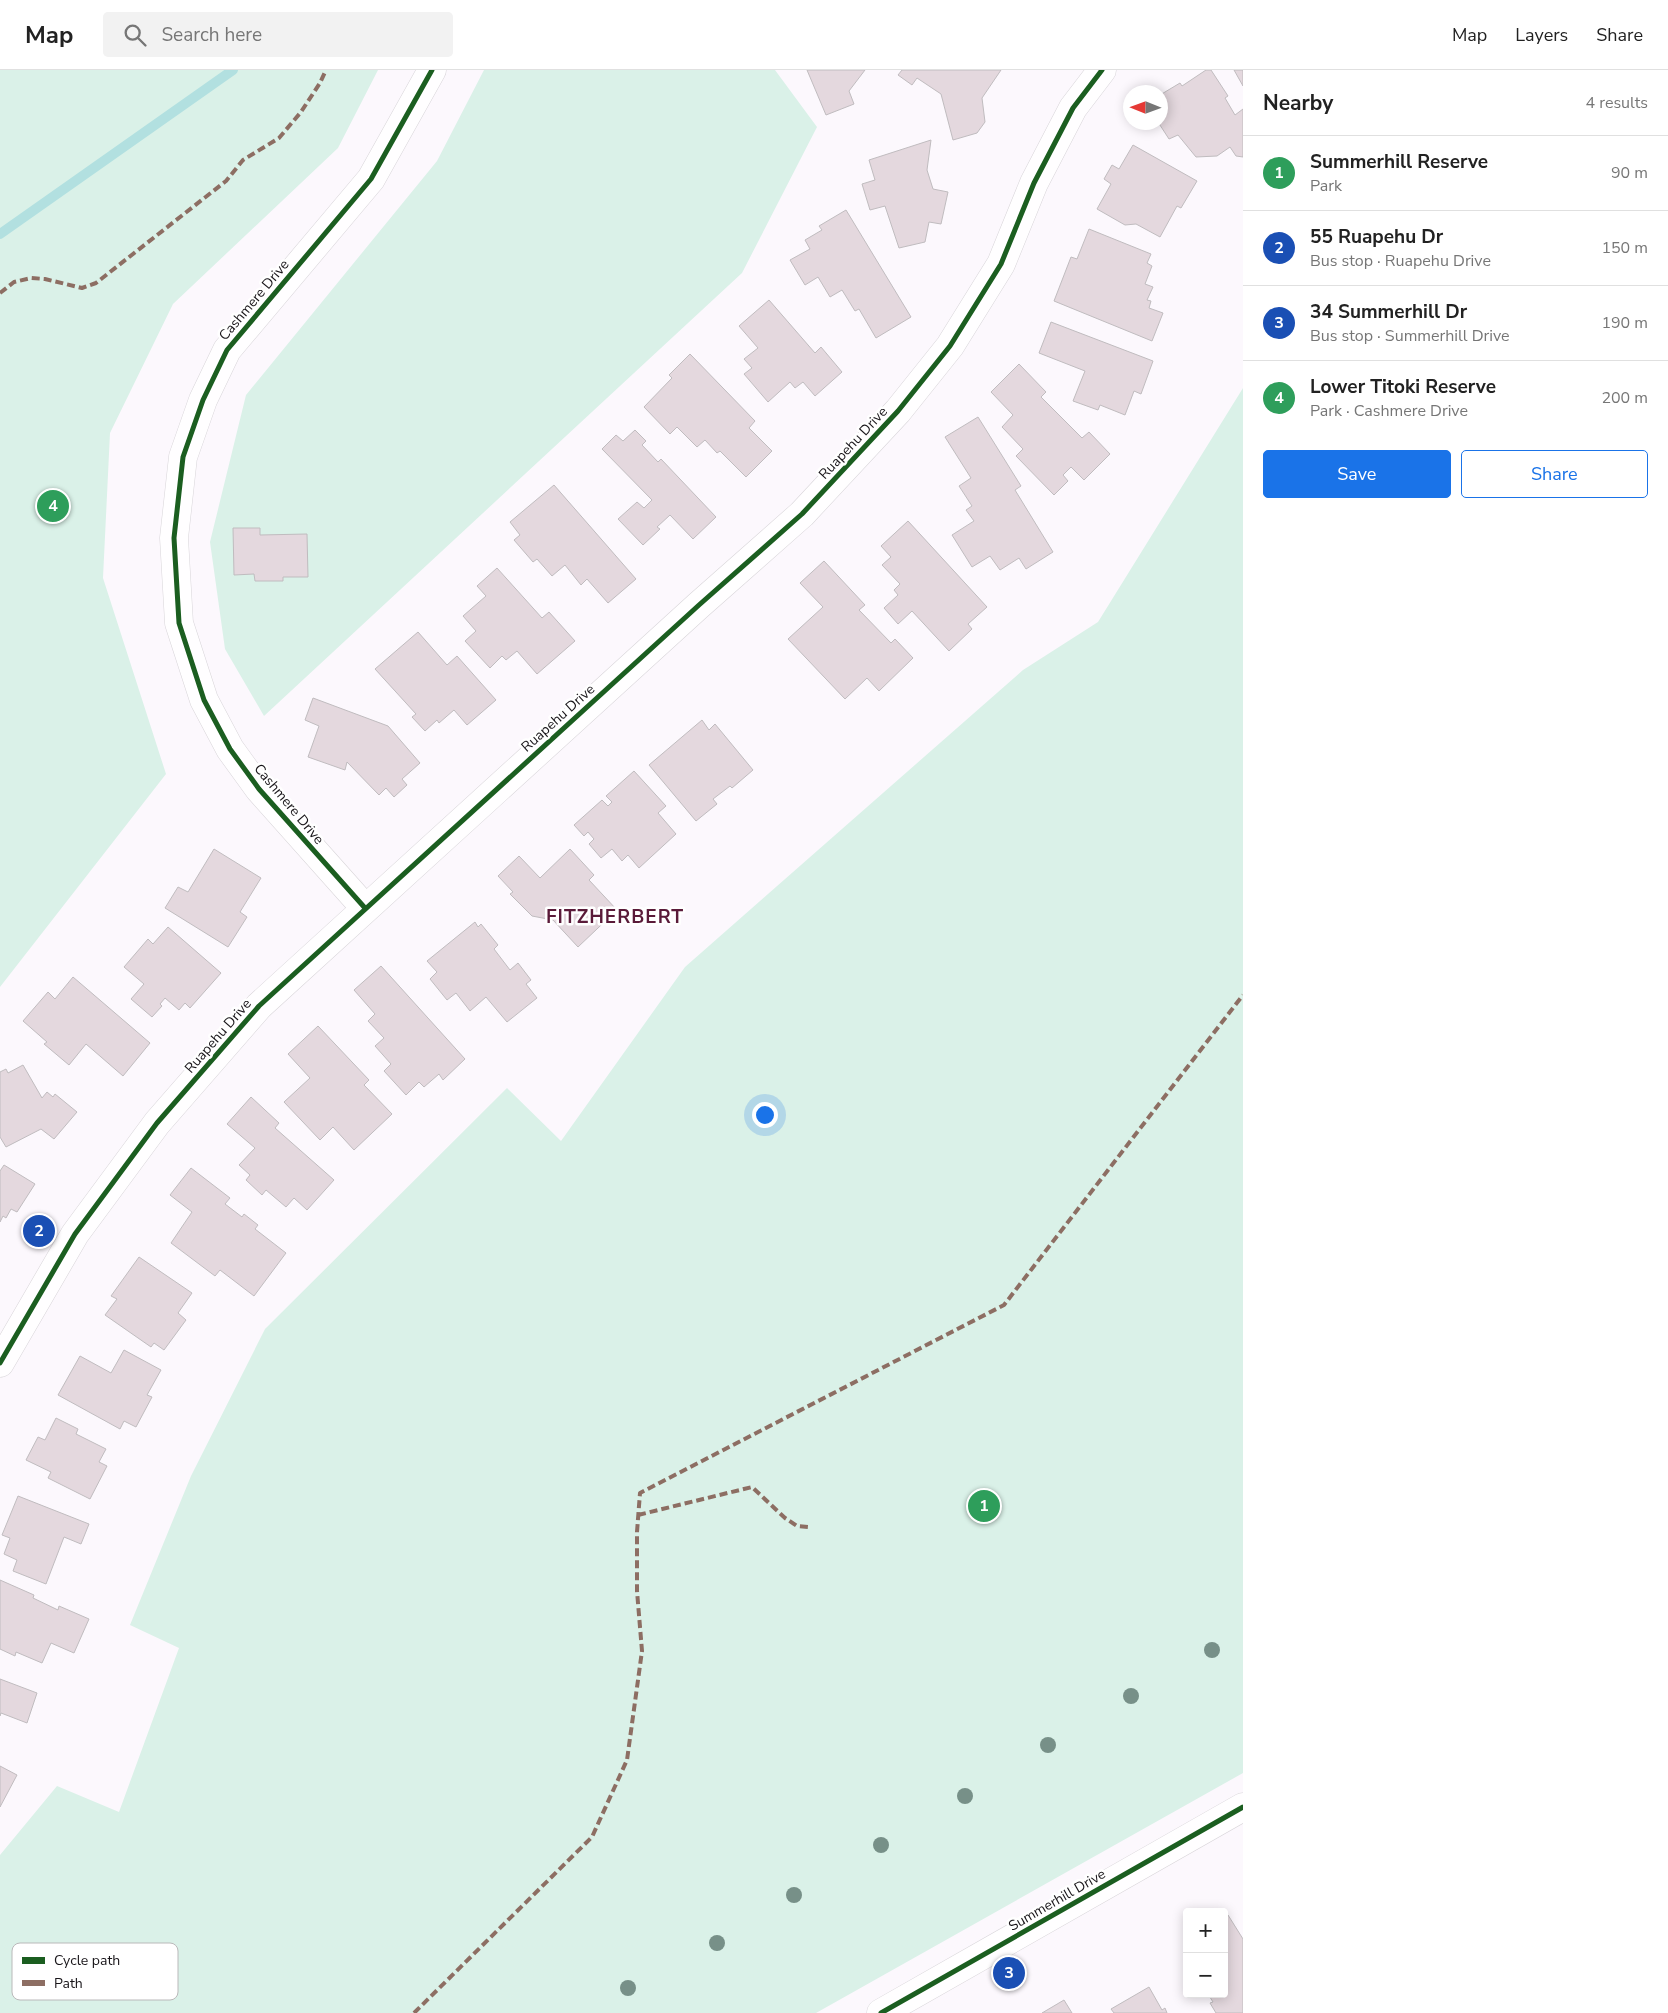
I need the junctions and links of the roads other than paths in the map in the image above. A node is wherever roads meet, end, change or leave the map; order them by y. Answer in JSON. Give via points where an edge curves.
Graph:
{"nodes":[{"id":1,"x":432,"y":70,"type":"edge"},
{"id":2,"x":1102,"y":70,"type":"edge"},
{"id":3,"x":365,"y":908,"type":"junction"},
{"id":4,"x":0,"y":1363,"type":"edge"},
{"id":5,"x":1243,"y":1807,"type":"edge"},
{"id":6,"x":881,"y":2013,"type":"edge"}],
"edges":[{"from":1,"to":3,"type":"street","name":"Cashmere Drive","via":[[371,179],[227,350],[202,400],[183,457],[174,538],[179,623],[204,700],[230,748],[259,790]]},
{"from":2,"to":3,"type":"street","name":"Ruapehu Drive","via":[[1073,108],[1034,183],[1001,264],[950,346],[898,411],[802,514]]},
{"from":3,"to":4,"type":"street","name":"Ruapehu Drive","via":[[258,1006],[157,1123],[75,1234]]},
{"from":5,"to":6,"type":"street","name":"Summerhill Drive"}]}
